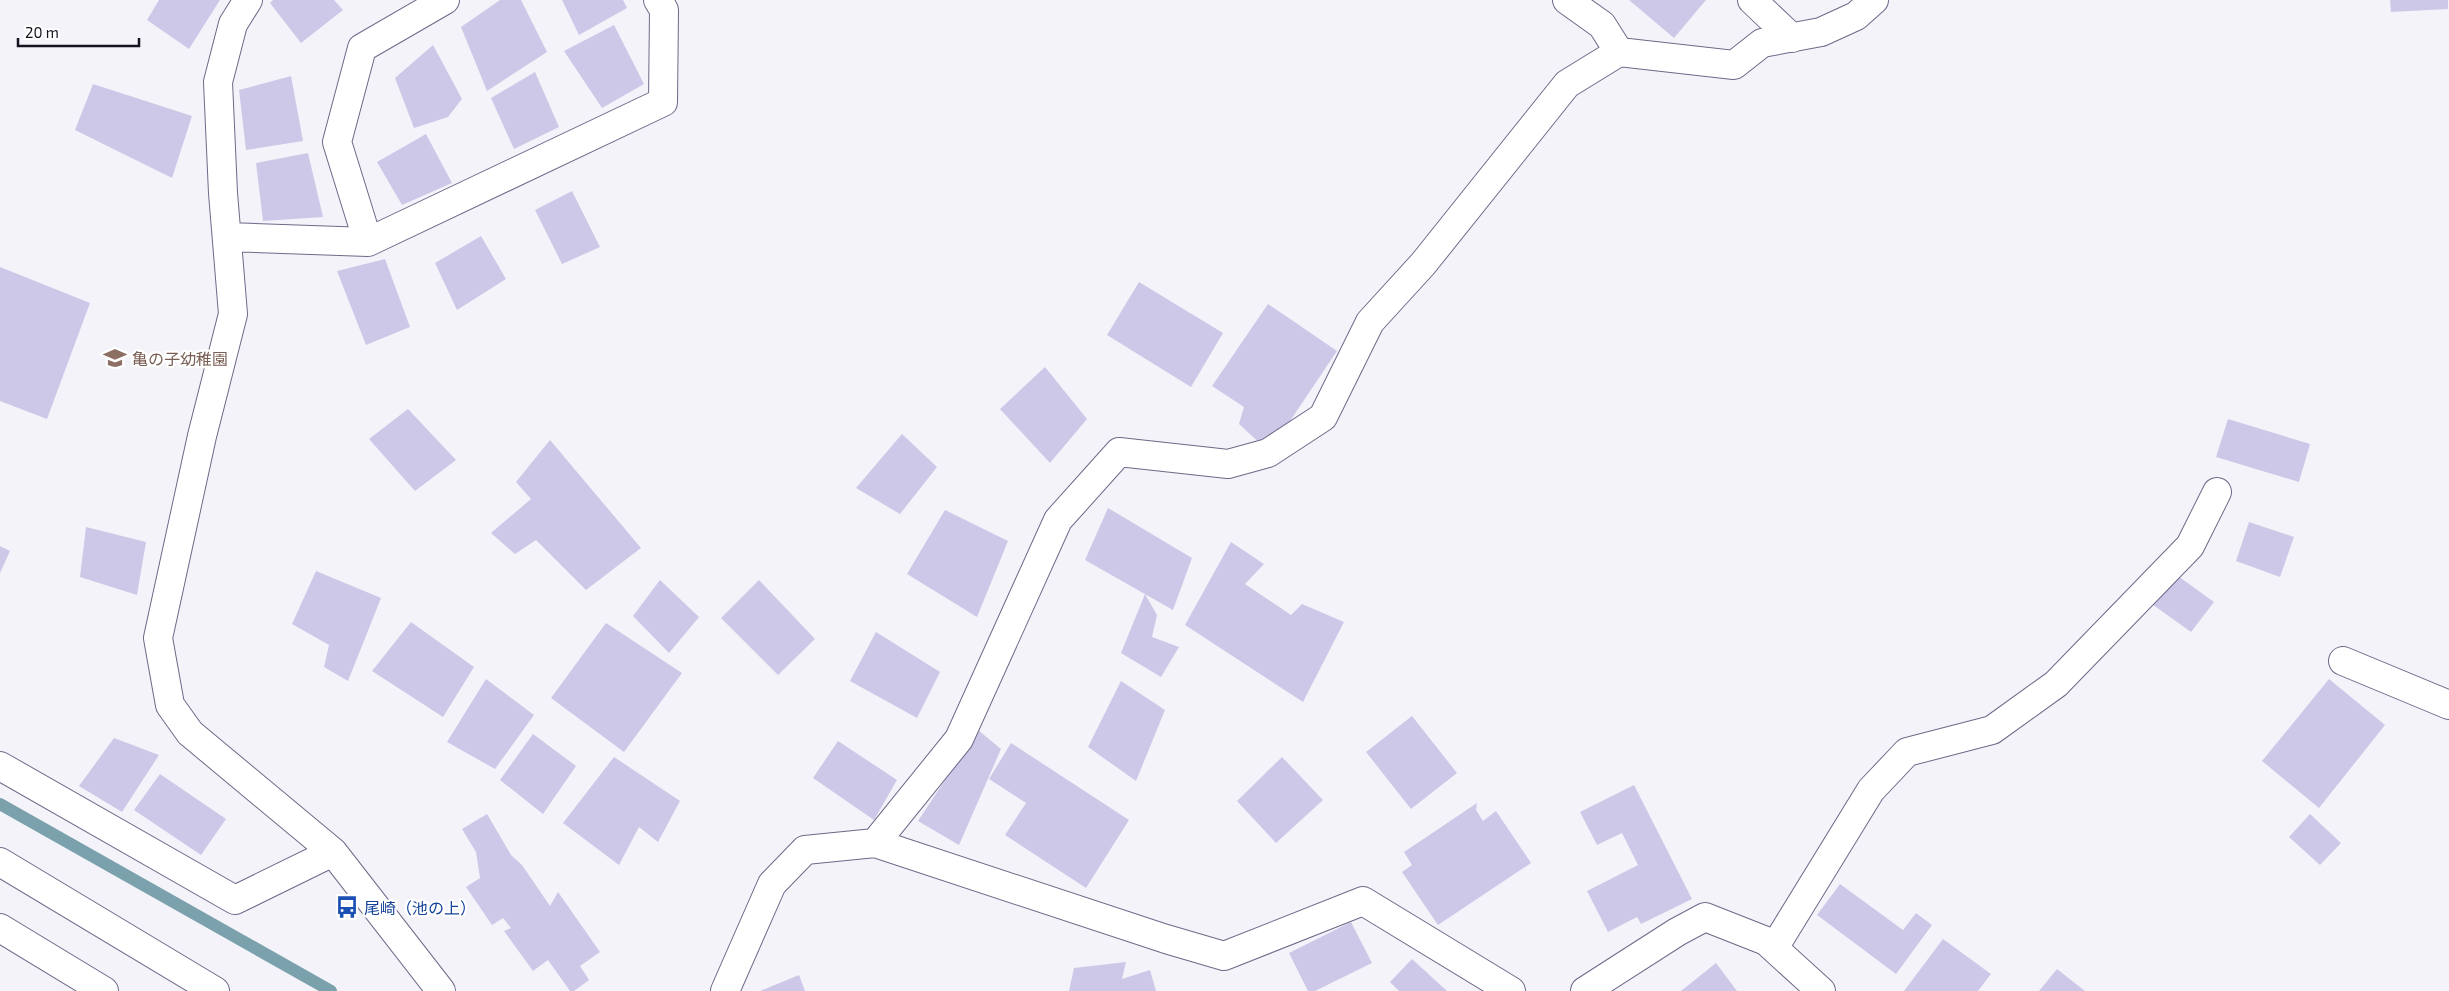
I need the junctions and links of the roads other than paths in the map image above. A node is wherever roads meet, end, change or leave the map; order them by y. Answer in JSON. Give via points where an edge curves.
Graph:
{"nodes":[{"id":1,"x":248,"y":0,"type":"edge"},
{"id":2,"x":445,"y":0,"type":"edge"},
{"id":3,"x":658,"y":0,"type":"edge"},
{"id":4,"x":1567,"y":0,"type":"edge"},
{"id":5,"x":1752,"y":0,"type":"edge"},
{"id":6,"x":1874,"y":0,"type":"edge"},
{"id":7,"x":1792,"y":38,"type":"junction"},
{"id":8,"x":1619,"y":52,"type":"junction"},
{"id":9,"x":227,"y":238,"type":"junction"},
{"id":10,"x":368,"y":242,"type":"junction"},
{"id":11,"x":2217,"y":492,"type":"dead end"},
{"id":12,"x":2343,"y":661,"type":"dead end"},
{"id":13,"x":2449,"y":705,"type":"edge"},
{"id":14,"x":0,"y":766,"type":"edge"},
{"id":15,"x":875,"y":844,"type":"junction"},
{"id":16,"x":333,"y":852,"type":"junction"},
{"id":17,"x":0,"y":862,"type":"edge"},
{"id":18,"x":0,"y":928,"type":"edge"},
{"id":19,"x":1774,"y":948,"type":"junction"},
{"id":20,"x":104,"y":991,"type":"edge"},
{"id":21,"x":215,"y":991,"type":"edge"},
{"id":22,"x":441,"y":991,"type":"edge"},
{"id":23,"x":725,"y":991,"type":"edge"},
{"id":24,"x":1511,"y":991,"type":"edge"},
{"id":25,"x":1585,"y":991,"type":"edge"},
{"id":26,"x":1821,"y":991,"type":"edge"}],
"edges":[{"from":1,"to":9,"type":"street","via":[[233,24],[218,82]]},
{"from":2,"to":10,"type":"street","via":[[362,48],[337,142]]},
{"from":3,"to":10,"type":"street","via":[[664,10],[663,102]]},
{"from":4,"to":8,"type":"street","via":[[1602,26]]},
{"from":5,"to":7,"type":"street"},
{"from":6,"to":7,"type":"street","via":[[1856,16],[1821,32]]},
{"from":7,"to":8,"type":"street","via":[[1762,43],[1734,65]]},
{"from":8,"to":15,"type":"street","via":[[1567,84],[1424,264],[1370,322],[1323,417],[1268,453],[1228,464],[1119,452],[1058,520],[959,739]]},
{"from":9,"to":10,"type":"street"},
{"from":9,"to":16,"type":"street","via":[[233,314],[202,436],[158,638],[170,705],[190,733]]},
{"from":11,"to":19,"type":"street","via":[[2190,546],[2056,684],[1992,730],[1907,752],[1871,790]]},
{"from":12,"to":13,"type":"street"},
{"from":14,"to":16,"type":"street","via":[[235,900]]},
{"from":15,"to":23,"type":"street","via":[[804,850],[772,884]]},
{"from":15,"to":24,"type":"street","via":[[1224,956],[1363,901]]},
{"from":16,"to":22,"type":"street"},
{"from":17,"to":21,"type":"street"},
{"from":18,"to":20,"type":"street"},
{"from":19,"to":25,"type":"street","via":[[1766,941],[1705,917]]},
{"from":19,"to":26,"type":"street"}]}
